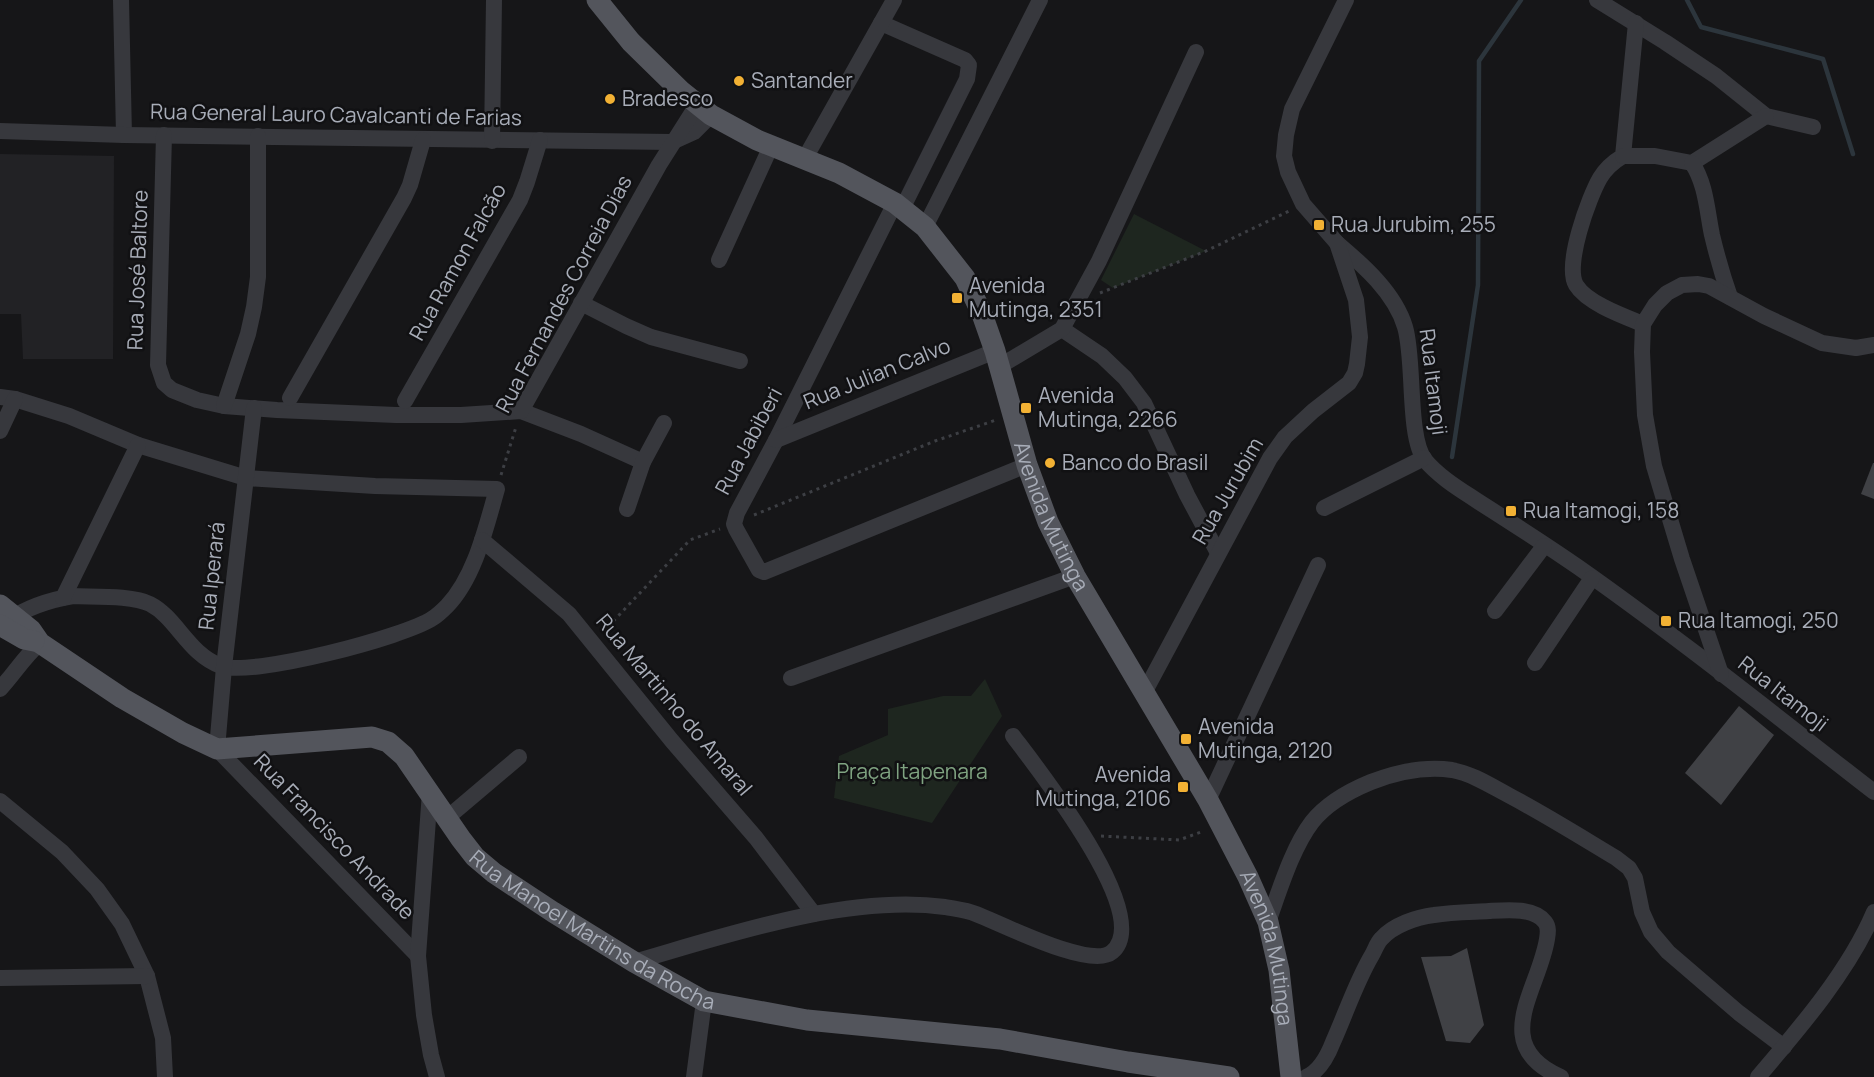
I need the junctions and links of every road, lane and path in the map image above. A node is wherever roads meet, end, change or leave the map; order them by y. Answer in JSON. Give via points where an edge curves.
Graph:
{"nodes":[{"id":1,"x":121,"y":0,"type":"edge"},
{"id":2,"x":494,"y":0,"type":"edge"},
{"id":3,"x":597,"y":0,"type":"edge"},
{"id":4,"x":894,"y":0,"type":"edge"},
{"id":5,"x":1040,"y":0,"type":"edge"},
{"id":6,"x":1346,"y":0,"type":"edge"},
{"id":7,"x":1597,"y":0,"type":"edge"},
{"id":8,"x":881,"y":23,"type":"junction"},
{"id":9,"x":1636,"y":23,"type":"junction"},
{"id":10,"x":1196,"y":52,"type":"dead end"},
{"id":11,"x":704,"y":110,"type":"junction"},
{"id":12,"x":1766,"y":116,"type":"junction"},
{"id":13,"x":1813,"y":127,"type":"dead end"},
{"id":14,"x":0,"y":131,"type":"edge"},
{"id":15,"x":124,"y":135,"type":"junction"},
{"id":16,"x":164,"y":135,"type":"junction"},
{"id":17,"x":258,"y":136,"type":"junction"},
{"id":18,"x":423,"y":140,"type":"junction"},
{"id":19,"x":540,"y":140,"type":"junction"},
{"id":20,"x":492,"y":141,"type":"junction"},
{"id":21,"x":672,"y":142,"type":"junction"},
{"id":22,"x":771,"y":146,"type":"junction"},
{"id":23,"x":1623,"y":156,"type":"junction"},
{"id":24,"x":804,"y":160,"type":"junction"},
{"id":25,"x":1692,"y":164,"type":"junction"},
{"id":26,"x":1303,"y":204,"type":"junction"},
{"id":27,"x":899,"y":206,"type":"junction"},
{"id":28,"x":925,"y":228,"type":"junction"},
{"id":29,"x":1337,"y":243,"type":"junction"},
{"id":30,"x":719,"y":260,"type":"dead end"},
{"id":31,"x":1730,"y":297,"type":"junction"},
{"id":32,"x":1078,"y":299,"type":"junction"},
{"id":33,"x":582,"y":303,"type":"junction"},
{"id":34,"x":1643,"y":324,"type":"junction"},
{"id":35,"x":1062,"y":330,"type":"junction"},
{"id":36,"x":1874,"y":345,"type":"edge"},
{"id":37,"x":998,"y":358,"type":"junction"},
{"id":38,"x":740,"y":361,"type":"dead end"},
{"id":39,"x":7,"y":398,"type":"edge"},
{"id":40,"x":290,"y":398,"type":"dead end"},
{"id":41,"x":405,"y":401,"type":"dead end"},
{"id":42,"x":225,"y":406,"type":"junction"},
{"id":43,"x":254,"y":408,"type":"junction"},
{"id":44,"x":521,"y":411,"type":"junction"},
{"id":45,"x":664,"y":423,"type":"dead end"},
{"id":46,"x":985,"y":423,"type":"dead end"},
{"id":47,"x":0,"y":431,"type":"edge"},
{"id":48,"x":776,"y":440,"type":"junction"},
{"id":49,"x":138,"y":445,"type":"junction"},
{"id":50,"x":1424,"y":458,"type":"junction"},
{"id":51,"x":643,"y":462,"type":"junction"},
{"id":52,"x":1027,"y":465,"type":"junction"},
{"id":53,"x":246,"y":478,"type":"junction"},
{"id":54,"x":497,"y":489,"type":"junction"},
{"id":55,"x":1324,"y":508,"type":"dead end"},
{"id":56,"x":627,"y":509,"type":"dead end"},
{"id":57,"x":734,"y":524,"type":"junction"},
{"id":58,"x":482,"y":540,"type":"junction"},
{"id":59,"x":1544,"y":546,"type":"junction"},
{"id":60,"x":1218,"y":553,"type":"junction"},
{"id":61,"x":1318,"y":565,"type":"dead end"},
{"id":62,"x":1075,"y":576,"type":"junction"},
{"id":63,"x":1592,"y":578,"type":"junction"},
{"id":64,"x":63,"y":598,"type":"junction"},
{"id":65,"x":1495,"y":611,"type":"dead end"},
{"id":66,"x":4,"y":618,"type":"edge"},
{"id":67,"x":593,"y":642,"type":"junction"},
{"id":68,"x":40,"y":643,"type":"junction"},
{"id":69,"x":1534,"y":663,"type":"dead end"},
{"id":70,"x":224,"y":667,"type":"junction"},
{"id":71,"x":1721,"y":674,"type":"junction"},
{"id":72,"x":791,"y":678,"type":"dead end"},
{"id":73,"x":0,"y":689,"type":"edge"},
{"id":74,"x":1144,"y":693,"type":"junction"},
{"id":75,"x":1013,"y":736,"type":"dead end"},
{"id":76,"x":217,"y":749,"type":"junction"},
{"id":77,"x":519,"y":757,"type":"dead end"},
{"id":78,"x":430,"y":792,"type":"junction"},
{"id":79,"x":1874,"y":792,"type":"edge"},
{"id":80,"x":1208,"y":800,"type":"junction"},
{"id":81,"x":0,"y":801,"type":"edge"},
{"id":82,"x":447,"y":818,"type":"junction"},
{"id":83,"x":1221,"y":825,"type":"junction"},
{"id":84,"x":1084,"y":835,"type":"junction"},
{"id":85,"x":1874,"y":912,"type":"edge"},
{"id":86,"x":814,"y":914,"type":"junction"},
{"id":87,"x":1268,"y":922,"type":"junction"},
{"id":88,"x":418,"y":956,"type":"junction"},
{"id":89,"x":634,"y":962,"type":"junction"},
{"id":90,"x":147,"y":976,"type":"junction"},
{"id":91,"x":0,"y":978,"type":"edge"},
{"id":92,"x":704,"y":1001,"type":"junction"},
{"id":93,"x":163,"y":1038,"type":"junction"},
{"id":94,"x":1784,"y":1047,"type":"junction"},
{"id":95,"x":165,"y":1077,"type":"edge"},
{"id":96,"x":176,"y":1077,"type":"edge"},
{"id":97,"x":437,"y":1077,"type":"edge"},
{"id":98,"x":694,"y":1077,"type":"edge"},
{"id":99,"x":1229,"y":1077,"type":"edge"},
{"id":100,"x":1291,"y":1077,"type":"edge"},
{"id":101,"x":1306,"y":1077,"type":"edge"},
{"id":102,"x":1561,"y":1077,"type":"edge"},
{"id":103,"x":1758,"y":1077,"type":"edge"}],
"edges":[{"from":1,"to":15,"type":"street"},
{"from":2,"to":20,"type":"street"},
{"from":3,"to":11,"type":"main road","name":"Avenida Mutinga","via":[[631,42]]},
{"from":4,"to":8,"type":"street"},
{"from":5,"to":28,"type":"street"},
{"from":6,"to":26,"type":"street","name":"Rua Jurubim","via":[[1292,109],[1286,135],[1284,156]]},
{"from":7,"to":9,"type":"street"},
{"from":8,"to":24,"type":"street"},
{"from":8,"to":27,"type":"street","name":"Rua Jabiberi","via":[[969,65],[967,79]]},
{"from":9,"to":12,"type":"street","via":[[1716,76]]},
{"from":9,"to":23,"type":"street"},
{"from":10,"to":32,"type":"street"},
{"from":11,"to":21,"type":"street","via":[[694,132]]},
{"from":11,"to":22,"type":"main road","name":"Avenida Mutinga"},
{"from":12,"to":13,"type":"street"},
{"from":12,"to":25,"type":"street"},
{"from":14,"to":15,"type":"street","name":"Rua General Lauro Cavalcanti de Farias"},
{"from":15,"to":16,"type":"street","name":"Rua General Lauro Cavalcanti de Farias"},
{"from":16,"to":17,"type":"street","name":"Rua General Lauro Cavalcanti de Farias"},
{"from":16,"to":42,"type":"street","name":"Rua José Baltore","via":[[158,365],[164,383],[172,390]]},
{"from":17,"to":18,"type":"street","name":"Rua General Lauro Cavalcanti de Farias"},
{"from":17,"to":42,"type":"street","via":[[258,277],[248,334]]},
{"from":18,"to":20,"type":"street","name":"Rua General Lauro Cavalcanti de Farias"},
{"from":18,"to":40,"type":"street","via":[[404,198]]},
{"from":19,"to":20,"type":"street","name":"Rua General Lauro Cavalcanti de Farias"},
{"from":19,"to":21,"type":"street","name":"Rua General Lauro Cavalcanti de Farias"},
{"from":19,"to":41,"type":"street","name":"Rua Ramon Falcão","via":[[520,200]]},
{"from":21,"to":33,"type":"street","name":"Rua Fernandes Correia Dias"},
{"from":22,"to":24,"type":"main road","name":"Avenida Mutinga"},
{"from":22,"to":30,"type":"street"},
{"from":23,"to":25,"type":"street","via":[[1655,156]]},
{"from":23,"to":34,"type":"street","via":[[1600,179],[1587,207],[1572,275],[1574,283],[1588,297]]},
{"from":24,"to":27,"type":"main road","name":"Avenida Mutinga","via":[[838,173]]},
{"from":25,"to":31,"type":"street","via":[[1703,186]]},
{"from":26,"to":29,"type":"street","name":"Rua Jurubim"},
{"from":26,"to":32,"type":"path","via":[[1206,251]]},
{"from":27,"to":28,"type":"main road","name":"Avenida Mutinga"},
{"from":27,"to":48,"type":"street","name":"Rua Jabiberi"},
{"from":28,"to":37,"type":"main road","name":"Avenida Mutinga","via":[[965,279]]},
{"from":29,"to":50,"type":"street","name":"Rua Itamoji","via":[[1387,293],[1404,325],[1411,354],[1415,424]]},
{"from":29,"to":60,"type":"street","name":"Rua Jurubim","via":[[1356,300],[1360,337],[1355,373],[1349,383],[1285,437]]},
{"from":31,"to":34,"type":"street","via":[[1709,286],[1682,285],[1655,305]]},
{"from":31,"to":36,"type":"street","via":[[1822,343],[1856,348]]},
{"from":32,"to":35,"type":"street"},
{"from":33,"to":38,"type":"street","via":[[651,337]]},
{"from":33,"to":44,"type":"street","name":"Rua Fernandes Correia Dias"},
{"from":34,"to":71,"type":"street","via":[[1645,415],[1654,466]]},
{"from":35,"to":37,"type":"street","name":"Rua Julian Calvo"},
{"from":35,"to":60,"type":"street","via":[[1102,356],[1144,403]]},
{"from":37,"to":48,"type":"street","name":"Rua Julian Calvo"},
{"from":37,"to":52,"type":"main road","name":"Avenida Mutinga"},
{"from":39,"to":47,"type":"street"},
{"from":39,"to":49,"type":"street","via":[[69,416]]},
{"from":42,"to":43,"type":"street","name":"Rua José Baltore"},
{"from":43,"to":44,"type":"street","name":"Rua José Baltore","via":[[396,416]]},
{"from":43,"to":53,"type":"street","name":"Rua Iperará"},
{"from":44,"to":51,"type":"street"},
{"from":44,"to":54,"type":"path","name":"Rua Fernandes Correia Dias"},
{"from":45,"to":51,"type":"street"},
{"from":46,"to":57,"type":"path"},
{"from":48,"to":57,"type":"street","name":"Rua Jabiberi"},
{"from":49,"to":53,"type":"street"},
{"from":49,"to":64,"type":"street"},
{"from":50,"to":55,"type":"street"},
{"from":50,"to":59,"type":"street","name":"Rua Itamoji","via":[[1444,477]]},
{"from":51,"to":56,"type":"street"},
{"from":52,"to":57,"type":"street","name":"Rua Jabiberi","via":[[764,572],[759,570]]},
{"from":52,"to":62,"type":"main road","name":"Avenida Mutinga","via":[[1048,522]]},
{"from":53,"to":54,"type":"street"},
{"from":53,"to":70,"type":"street","name":"Rua Iperará"},
{"from":54,"to":58,"type":"street"},
{"from":57,"to":67,"type":"path","via":[[690,540]]},
{"from":58,"to":67,"type":"street","name":"Rua Martinho do Amaral","via":[[569,614]]},
{"from":58,"to":70,"type":"street","via":[[459,591],[432,618],[414,627],[338,651]]},
{"from":59,"to":63,"type":"street","name":"Rua Itamoji"},
{"from":59,"to":65,"type":"street"},
{"from":60,"to":74,"type":"street","name":"Rua Jurubim"},
{"from":61,"to":80,"type":"street"},
{"from":62,"to":72,"type":"street"},
{"from":62,"to":74,"type":"main road","name":"Avenida Mutinga"},
{"from":63,"to":69,"type":"street"},
{"from":63,"to":71,"type":"street","name":"Rua Itamoji"},
{"from":64,"to":66,"type":"street"},
{"from":64,"to":70,"type":"street","via":[[147,602],[207,660]]},
{"from":66,"to":68,"type":"main road","name":"Rua Manoel Martins da Rocha","via":[[31,630]]},
{"from":67,"to":86,"type":"street","name":"Rua Martinho do Amaral"},
{"from":68,"to":73,"type":"street"},
{"from":68,"to":76,"type":"main road","name":"Rua Manoel Martins da Rocha","via":[[122,698]]},
{"from":70,"to":76,"type":"street","name":"Rua Iperará"},
{"from":71,"to":79,"type":"street","name":"Rua Itamoji"},
{"from":74,"to":80,"type":"main road","name":"Avenida Mutinga"},
{"from":75,"to":84,"type":"street"},
{"from":76,"to":78,"type":"main road","name":"Rua Manoel Martins da Rocha","via":[[381,738],[404,756]]},
{"from":76,"to":88,"type":"street","name":"Rua Francisco Andrade"},
{"from":77,"to":82,"type":"street"},
{"from":78,"to":82,"type":"main road","name":"Rua Manoel Martins da Rocha"},
{"from":78,"to":88,"type":"street"},
{"from":80,"to":83,"type":"main road","name":"Avenida Mutinga"},
{"from":81,"to":90,"type":"street","via":[[62,852],[98,889],[122,924]]},
{"from":82,"to":89,"type":"main road","name":"Rua Manoel Martins da Rocha","via":[[475,857],[494,873]]},
{"from":83,"to":84,"type":"path","via":[[1179,840]]},
{"from":83,"to":87,"type":"main road","name":"Avenida Mutinga"},
{"from":84,"to":86,"type":"street","via":[[1113,890],[1120,915],[1120,942],[1106,956],[1053,947],[973,912],[944,907],[866,907]]},
{"from":85,"to":94,"type":"street","via":[[1842,970]]},
{"from":86,"to":89,"type":"street"},
{"from":87,"to":94,"type":"street","via":[[1291,861],[1312,823],[1332,802],[1388,775],[1424,768],[1452,770],[1477,778],[1518,800],[1629,868],[1651,932],[1668,952]]},
{"from":87,"to":100,"type":"main road","name":"Avenida Mutinga","via":[[1279,970]]},
{"from":88,"to":97,"type":"street","via":[[424,1015]]},
{"from":89,"to":92,"type":"main road","name":"Rua Manoel Martins da Rocha"},
{"from":90,"to":91,"type":"street"},
{"from":90,"to":93,"type":"street"},
{"from":92,"to":98,"type":"street"},
{"from":92,"to":99,"type":"main road","name":"Rua Manoel Martins da Rocha","via":[[807,1020],[1000,1039]]},
{"from":93,"to":95,"type":"street"},
{"from":93,"to":96,"type":"street"},
{"from":94,"to":103,"type":"street"},
{"from":101,"to":102,"type":"street","via":[[1327,1056],[1381,938],[1405,923],[1432,915],[1498,910],[1536,914],[1547,926],[1545,948],[1524,1009],[1522,1027],[1532,1058],[1543,1069]]}]}
